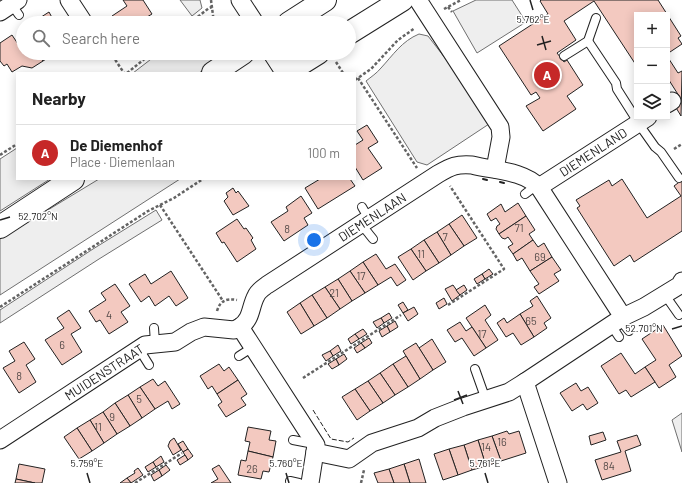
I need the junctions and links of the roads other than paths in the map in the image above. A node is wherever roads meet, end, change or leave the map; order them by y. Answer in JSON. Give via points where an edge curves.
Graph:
{"nodes":[{"id":1,"x":69,"y":0,"type":"edge"},
{"id":2,"x":240,"y":0,"type":"edge"},
{"id":3,"x":325,"y":0,"type":"edge"},
{"id":4,"x":402,"y":0,"type":"edge"},
{"id":5,"x":418,"y":0,"type":"edge"},
{"id":6,"x":79,"y":16,"type":"edge"},
{"id":7,"x":250,"y":16,"type":"edge"},
{"id":8,"x":301,"y":16,"type":"edge"},
{"id":9,"x":596,"y":18,"type":"dead end"},
{"id":10,"x":356,"y":29,"type":"edge"},
{"id":11,"x":588,"y":41,"type":"junction"},
{"id":12,"x":564,"y":56,"type":"dead end"},
{"id":13,"x":232,"y":60,"type":"edge"},
{"id":14,"x":278,"y":60,"type":"edge"},
{"id":15,"x":307,"y":60,"type":"edge"},
{"id":16,"x":214,"y":72,"type":"edge"},
{"id":17,"x":285,"y":72,"type":"edge"},
{"id":18,"x":288,"y":72,"type":"edge"},
{"id":19,"x":634,"y":109,"type":"edge"},
{"id":20,"x":643,"y":120,"type":"edge"},
{"id":21,"x":496,"y":170,"type":"junction"},
{"id":22,"x":679,"y":178,"type":"dead end"},
{"id":23,"x":71,"y":180,"type":"edge"},
{"id":24,"x":534,"y":189,"type":"junction"},
{"id":25,"x":364,"y":217,"type":"junction"},
{"id":26,"x":0,"y":227,"type":"edge"},
{"id":27,"x":373,"y":239,"type":"dead end"},
{"id":28,"x":682,"y":281,"type":"edge"},
{"id":29,"x":665,"y":295,"type":"junction"},
{"id":30,"x":679,"y":315,"type":"dead end"},
{"id":31,"x":240,"y":327,"type":"junction"},
{"id":32,"x":620,"y":328,"type":"junction"},
{"id":33,"x":139,"y":349,"type":"junction"},
{"id":34,"x":150,"y":365,"type":"dead end"},
{"id":35,"x":475,"y":369,"type":"dead end"},
{"id":36,"x":525,"y":382,"type":"junction"},
{"id":37,"x":486,"y":400,"type":"junction"},
{"id":38,"x":0,"y":440,"type":"edge"},
{"id":39,"x":293,"y":440,"type":"dead end"},
{"id":40,"x":315,"y":448,"type":"junction"},
{"id":41,"x":290,"y":481,"type":"dead end"},
{"id":42,"x":299,"y":483,"type":"edge"},
{"id":43,"x":310,"y":483,"type":"edge"},
{"id":44,"x":558,"y":483,"type":"edge"}],
"edges":[{"from":1,"to":6,"type":"street"},
{"from":2,"to":7,"type":"street"},
{"from":3,"to":8,"type":"main road"},
{"from":4,"to":10,"type":"main road"},
{"from":5,"to":21,"type":"street","via":[[500,128]]},
{"from":9,"to":11,"type":"lane"},
{"from":11,"to":12,"type":"lane"},
{"from":11,"to":19,"type":"lane","via":[[617,88]]},
{"from":13,"to":16,"type":"main road"},
{"from":14,"to":17,"type":"street"},
{"from":15,"to":18,"type":"main road"},
{"from":20,"to":22,"type":"lane","via":[[655,147]]},
{"from":20,"to":24,"type":"street","name":"DIEMENLAND"},
{"from":21,"to":24,"type":"street","name":"DIEMENLAAN","via":[[522,176],[528,179]]},
{"from":21,"to":25,"type":"street","name":"DIEMENLAAN","via":[[472,165],[452,166]]},
{"from":23,"to":26,"type":"main road"},
{"from":24,"to":32,"type":"street","name":"DIEMENLAAN"},
{"from":25,"to":27,"type":"lane"},
{"from":25,"to":31,"type":"street","name":"DIEMENLAAN","via":[[260,290],[248,320]]},
{"from":28,"to":29,"type":"street"},
{"from":29,"to":30,"type":"lane"},
{"from":29,"to":32,"type":"street","via":[[644,307]]},
{"from":31,"to":33,"type":"street","name":"MUIDENSTRAAT","via":[[234,330],[204,328],[167,344],[155,336]]},
{"from":31,"to":40,"type":"street","via":[[246,352]]},
{"from":32,"to":36,"type":"street"},
{"from":33,"to":34,"type":"lane"},
{"from":33,"to":38,"type":"street","name":"MUIDENSTRAAT"},
{"from":35,"to":37,"type":"lane"},
{"from":36,"to":37,"type":"street","via":[[509,392]]},
{"from":36,"to":44,"type":"street"},
{"from":37,"to":40,"type":"street","via":[[435,418],[418,428],[372,443],[349,459]]},
{"from":39,"to":40,"type":"lane"},
{"from":40,"to":43,"type":"street"},
{"from":41,"to":42,"type":"lane"}]}
